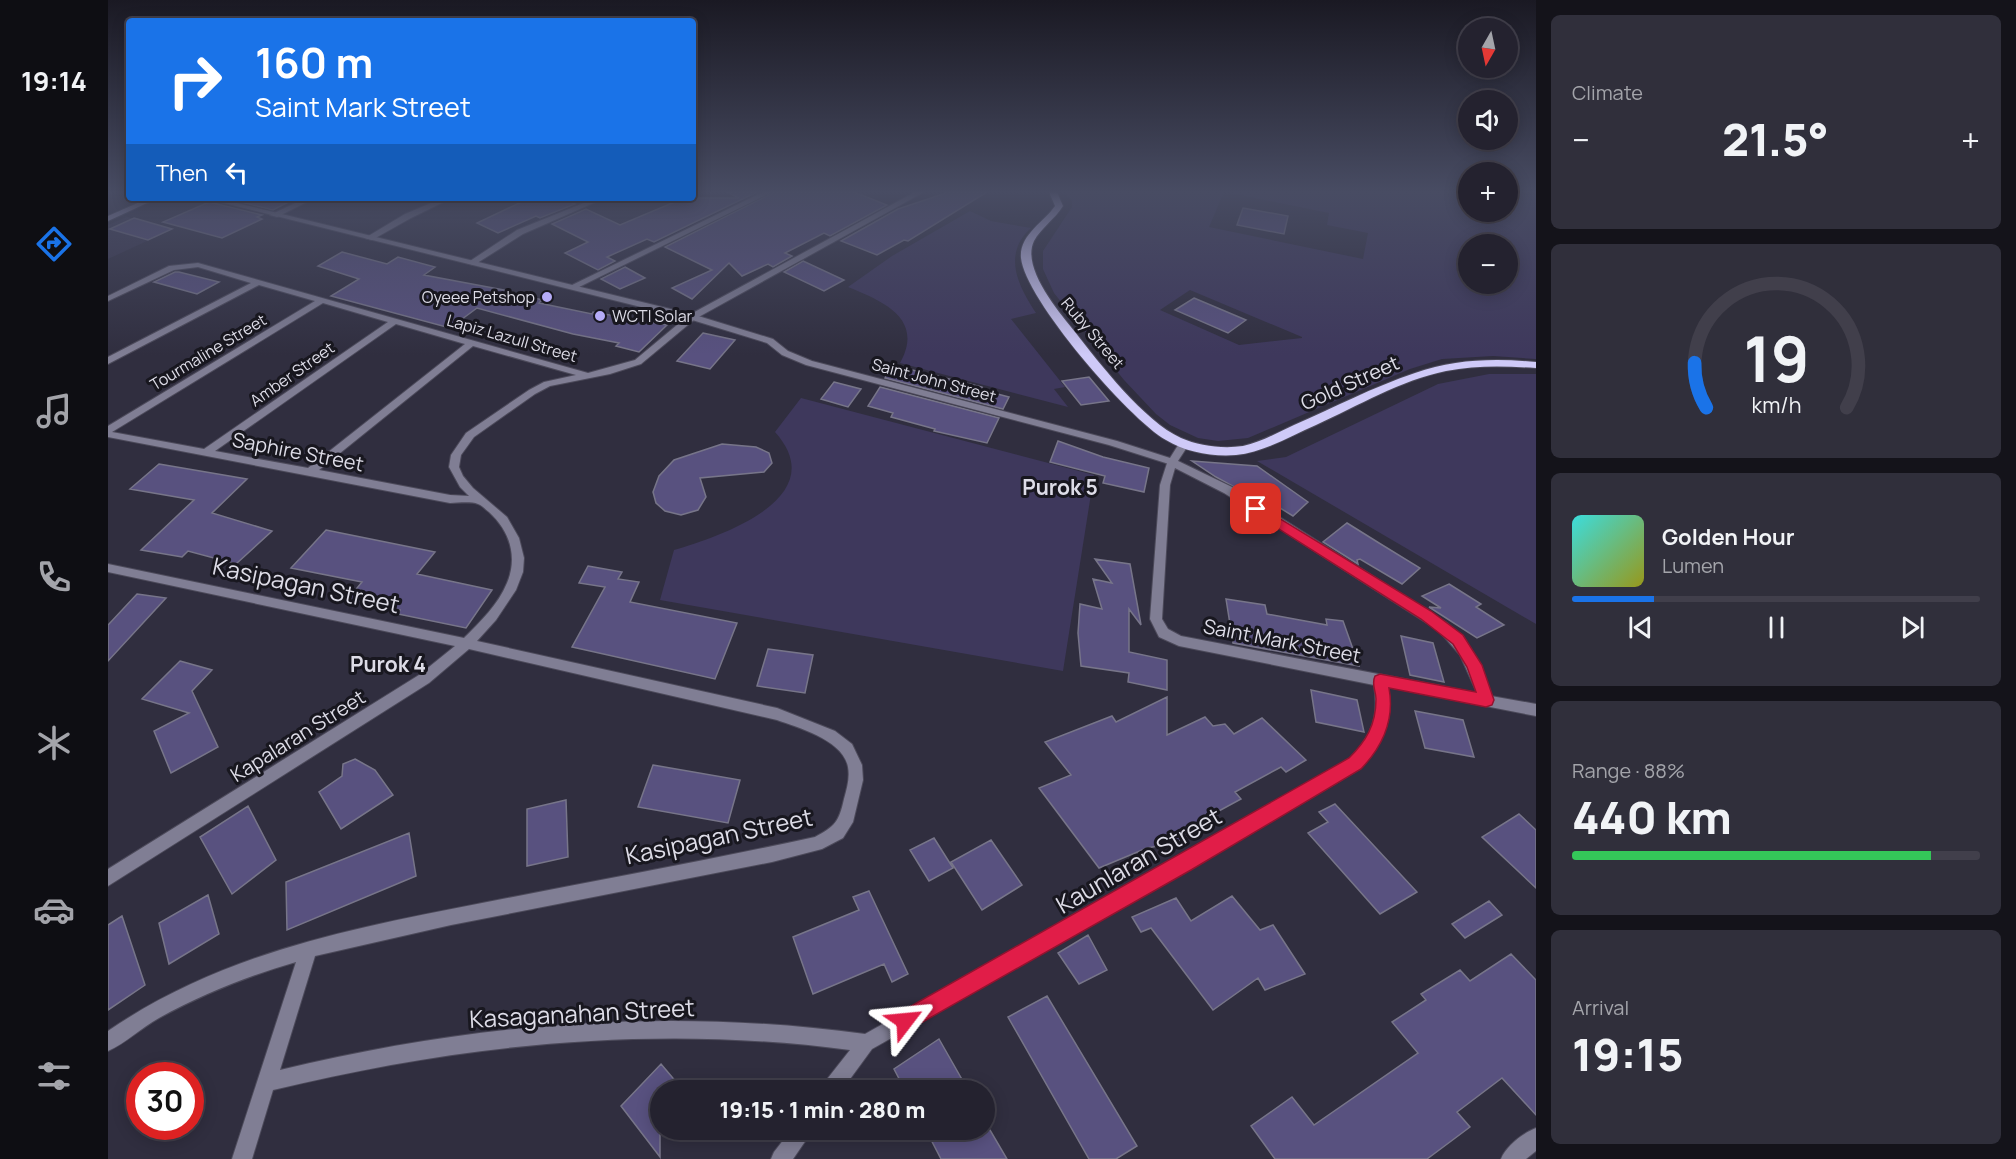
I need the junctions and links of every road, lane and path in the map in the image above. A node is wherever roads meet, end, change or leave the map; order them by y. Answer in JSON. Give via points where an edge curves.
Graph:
{"nodes":[{"id":1,"x":402,"y":246,"type":"edge"},
{"id":2,"x":498,"y":246,"type":"edge"},
{"id":3,"x":657,"y":246,"type":"edge"},
{"id":4,"x":822,"y":246,"type":"edge"},
{"id":5,"x":1027,"y":246,"type":"edge"},
{"id":6,"x":471,"y":263,"type":"junction"},
{"id":7,"x":258,"y":282,"type":"junction"},
{"id":8,"x":572,"y":287,"type":"junction"},
{"id":9,"x":108,"y":299,"type":"edge"},
{"id":10,"x":323,"y":300,"type":"junction"},
{"id":11,"x":692,"y":317,"type":"junction"},
{"id":12,"x":396,"y":320,"type":"junction"},
{"id":13,"x":472,"y":342,"type":"junction"},
{"id":14,"x":108,"y":361,"type":"edge"},
{"id":15,"x":1536,"y":365,"type":"edge"},
{"id":16,"x":586,"y":376,"type":"junction"},
{"id":17,"x":108,"y":432,"type":"edge"},
{"id":18,"x":1184,"y":444,"type":"junction"},
{"id":19,"x":205,"y":453,"type":"junction"},
{"id":20,"x":1172,"y":462,"type":"junction"},
{"id":21,"x":310,"y":472,"type":"junction"},
{"id":22,"x":481,"y":500,"type":"junction"},
{"id":23,"x":108,"y":568,"type":"edge"},
{"id":24,"x":468,"y":644,"type":"junction"},
{"id":25,"x":1380,"y":680,"type":"junction"},
{"id":26,"x":1486,"y":700,"type":"junction"},
{"id":27,"x":1536,"y":710,"type":"edge"},
{"id":28,"x":108,"y":878,"type":"edge"},
{"id":29,"x":309,"y":949,"type":"junction"},
{"id":30,"x":108,"y":1042,"type":"edge"},
{"id":31,"x":866,"y":1043,"type":"junction"},
{"id":32,"x":838,"y":1080,"type":"edge"},
{"id":33,"x":268,"y":1082,"type":"junction"},
{"id":34,"x":1536,"y":1138,"type":"edge"},
{"id":35,"x":795,"y":1140,"type":"edge"},
{"id":36,"x":243,"y":1159,"type":"edge"},
{"id":37,"x":781,"y":1159,"type":"edge"},
{"id":38,"x":1511,"y":1159,"type":"edge"}],
"edges":[{"from":1,"to":6,"type":"street","name":"Saint John Street"},
{"from":2,"to":6,"type":"street"},
{"from":3,"to":8,"type":"street"},
{"from":4,"to":11,"type":"street","name":"Kapalaran Street"},
{"from":5,"to":18,"type":"main road","name":"Ruby Street","via":[[1027,268],[1032,280],[1058,318],[1135,408],[1158,430]]},
{"from":6,"to":8,"type":"street","name":"Saint John Street"},
{"from":7,"to":9,"type":"street","name":"Lapiz Lazull Street","via":[[186,265]]},
{"from":7,"to":10,"type":"street","name":"Lapiz Lazull Street"},
{"from":7,"to":14,"type":"street"},
{"from":8,"to":11,"type":"street","name":"Saint John Street"},
{"from":10,"to":12,"type":"street","name":"Lapiz Lazull Street"},
{"from":10,"to":17,"type":"street","name":"Tourmaline Street"},
{"from":11,"to":16,"type":"street","name":"Kapalaran Street","via":[[638,362]]},
{"from":11,"to":20,"type":"street","name":"Saint John Street","via":[[760,337],[809,363],[1093,437]]},
{"from":12,"to":13,"type":"street","name":"Lapiz Lazull Street"},
{"from":12,"to":19,"type":"street","name":"Amber Street"},
{"from":13,"to":16,"type":"street","name":"Lapiz Lazull Street"},
{"from":13,"to":21,"type":"street"},
{"from":15,"to":18,"type":"main road","name":"Gold Street","via":[[1481,363],[1441,368],[1252,448],[1220,451]]},
{"from":16,"to":22,"type":"street","name":"Kapalaran Street","via":[[547,384],[532,392],[482,424],[462,444],[454,467],[464,488]]},
{"from":17,"to":19,"type":"street","name":"Saphire Street"},
{"from":18,"to":20,"type":"street"},
{"from":19,"to":21,"type":"street","name":"Saphire Street"},
{"from":20,"to":25,"type":"street","name":"Saint Mark Street","via":[[1165,485],[1156,619],[1163,633],[1179,641]]},
{"from":20,"to":26,"type":"street","name":"Saint John Street","via":[[1228,490],[1443,627],[1467,652]]},
{"from":21,"to":22,"type":"street","name":"Saphire Street","via":[[460,500]]},
{"from":22,"to":24,"type":"street","name":"Kapalaran Street","via":[[494,509],[512,535],[518,562],[511,586]]},
{"from":23,"to":24,"type":"street","name":"Kasipagan Street"},
{"from":24,"to":28,"type":"street","name":"Kapalaran Street","via":[[424,679]]},
{"from":24,"to":29,"type":"street","name":"Kasipagan Street","via":[[807,724],[847,748],[855,765],[854,800],[848,817],[838,833],[808,846]]},
{"from":25,"to":26,"type":"street","name":"Saint Mark Street"},
{"from":25,"to":31,"type":"street","name":"Kaunlaran Street","via":[[1384,700],[1379,731],[1355,764]]},
{"from":26,"to":27,"type":"street","name":"Saint Mark Street"},
{"from":29,"to":30,"type":"street","name":"Kasipagan Street","via":[[263,963],[168,1002]]},
{"from":29,"to":33,"type":"street"},
{"from":31,"to":32,"type":"street"},
{"from":31,"to":33,"type":"street","name":"Kasaganahan Street","via":[[782,1032],[731,1031],[630,1030],[511,1037],[392,1054]]},
{"from":33,"to":36,"type":"street"},
{"from":34,"to":38,"type":"street"},
{"from":35,"to":37,"type":"street"}]}
